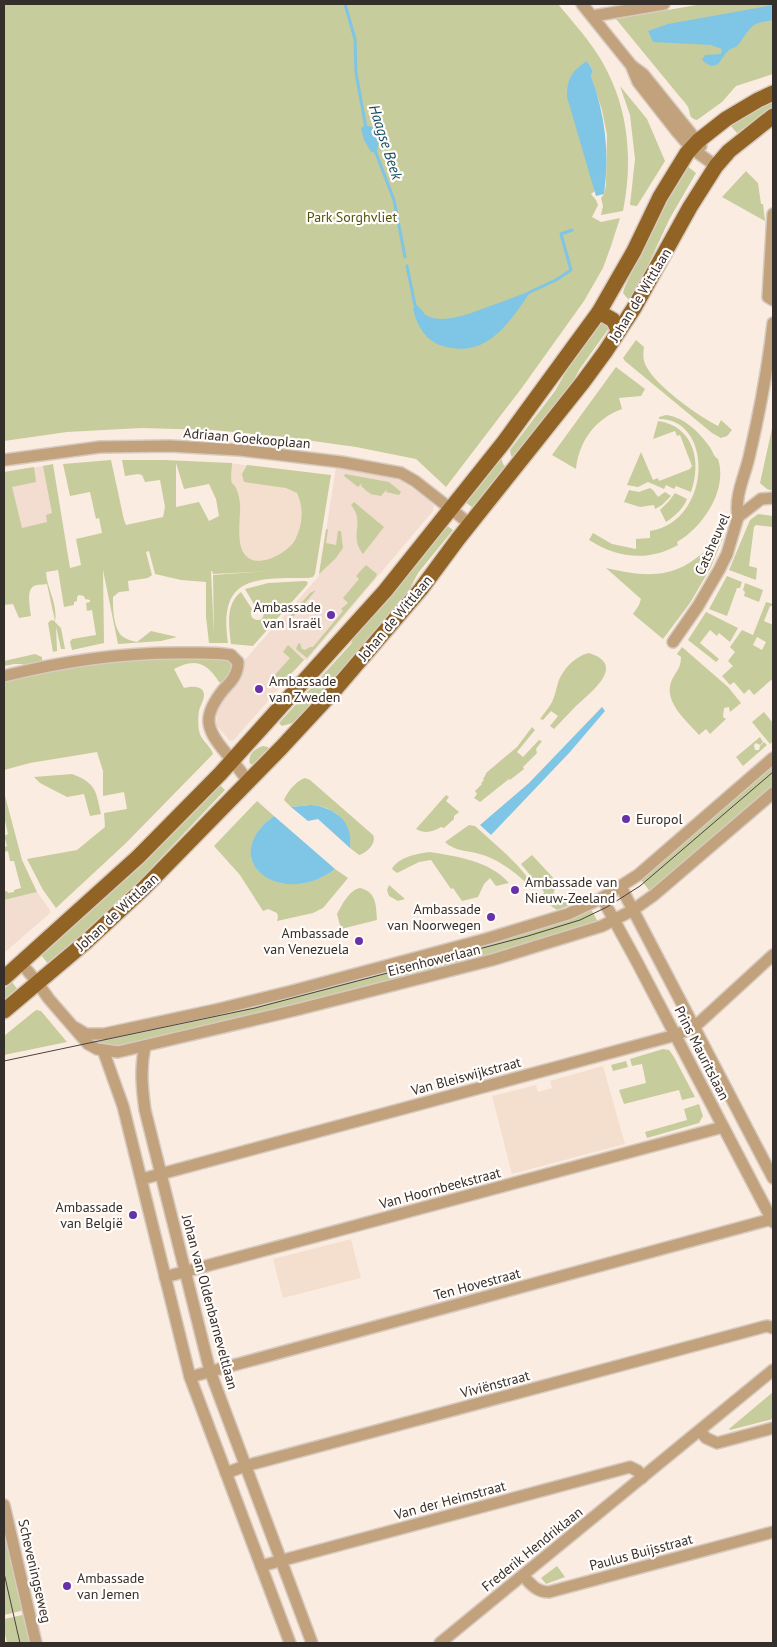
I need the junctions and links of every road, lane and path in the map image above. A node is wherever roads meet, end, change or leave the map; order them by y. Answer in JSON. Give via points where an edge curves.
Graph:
{"nodes":[{"id":1,"x":582,"y":4,"type":"edge"},
{"id":2,"x":664,"y":4,"type":"edge"},
{"id":3,"x":593,"y":16,"type":"junction"},
{"id":4,"x":773,"y":93,"type":"edge"},
{"id":5,"x":773,"y":116,"type":"edge"},
{"id":6,"x":695,"y":144,"type":"junction"},
{"id":7,"x":716,"y":166,"type":"junction"},
{"id":8,"x":773,"y":214,"type":"edge"},
{"id":9,"x":773,"y":300,"type":"edge"},
{"id":10,"x":599,"y":312,"type":"junction"},
{"id":11,"x":773,"y":323,"type":"edge"},
{"id":12,"x":620,"y":331,"type":"junction"},
{"id":13,"x":4,"y":460,"type":"edge"},
{"id":14,"x":773,"y":498,"type":"edge"},
{"id":15,"x":451,"y":509,"type":"junction"},
{"id":16,"x":738,"y":517,"type":"junction"},
{"id":17,"x":470,"y":524,"type":"junction"},
{"id":18,"x":673,"y":642,"type":"dead end"},
{"id":19,"x":4,"y":676,"type":"edge"},
{"id":20,"x":773,"y":758,"type":"edge"},
{"id":21,"x":232,"y":760,"type":"junction"},
{"id":22,"x":248,"y":781,"type":"junction"},
{"id":23,"x":773,"y":793,"type":"edge"},
{"id":24,"x":621,"y":887,"type":"junction"},
{"id":25,"x":602,"y":898,"type":"junction"},
{"id":26,"x":633,"y":910,"type":"junction"},
{"id":27,"x":614,"y":920,"type":"junction"},
{"id":28,"x":773,"y":957,"type":"edge"},
{"id":29,"x":21,"y":963,"type":"junction"},
{"id":30,"x":4,"y":978,"type":"edge"},
{"id":31,"x":37,"y":982,"type":"junction"},
{"id":32,"x":4,"y":1011,"type":"edge"},
{"id":33,"x":68,"y":1022,"type":"junction"},
{"id":34,"x":694,"y":1027,"type":"junction"},
{"id":35,"x":676,"y":1035,"type":"junction"},
{"id":36,"x":145,"y":1046,"type":"junction"},
{"id":37,"x":103,"y":1050,"type":"junction"},
{"id":38,"x":723,"y":1128,"type":"junction"},
{"id":39,"x":162,"y":1174,"type":"junction"},
{"id":40,"x":773,"y":1178,"type":"edge"},
{"id":41,"x":142,"y":1179,"type":"junction"},
{"id":42,"x":773,"y":1221,"type":"edge"},
{"id":43,"x":185,"y":1272,"type":"junction"},
{"id":44,"x":165,"y":1277,"type":"junction"},
{"id":45,"x":773,"y":1328,"type":"edge"},
{"id":46,"x":773,"y":1370,"type":"edge"},
{"id":47,"x":210,"y":1371,"type":"junction"},
{"id":48,"x":190,"y":1377,"type":"junction"},
{"id":49,"x":773,"y":1428,"type":"edge"},
{"id":50,"x":700,"y":1431,"type":"junction"},
{"id":51,"x":245,"y":1466,"type":"junction"},
{"id":52,"x":226,"y":1473,"type":"junction"},
{"id":53,"x":642,"y":1478,"type":"junction"},
{"id":54,"x":4,"y":1505,"type":"edge"},
{"id":55,"x":773,"y":1532,"type":"edge"},
{"id":56,"x":281,"y":1562,"type":"junction"},
{"id":57,"x":261,"y":1566,"type":"junction"},
{"id":58,"x":523,"y":1576,"type":"junction"},
{"id":59,"x":36,"y":1643,"type":"edge"},
{"id":60,"x":290,"y":1643,"type":"edge"},
{"id":61,"x":312,"y":1643,"type":"edge"},
{"id":62,"x":440,"y":1643,"type":"edge"}],
"edges":[{"from":1,"to":3,"type":"street"},
{"from":2,"to":3,"type":"street"},
{"from":3,"to":6,"type":"street","via":[[631,65],[638,82]]},
{"from":4,"to":6,"type":"main road","name":"Johan de Wittlaan","via":[[726,118]]},
{"from":5,"to":7,"type":"main road","name":"Johan de Wittlaan","via":[[729,151]]},
{"from":6,"to":7,"type":"street"},
{"from":6,"to":10,"type":"main road","name":"Johan de Wittlaan","via":[[660,197]]},
{"from":7,"to":12,"type":"main road","name":"Johan de Wittlaan"},
{"from":8,"to":9,"type":"street","via":[[768,297]]},
{"from":10,"to":12,"type":"main road","via":[[613,320]]},
{"from":10,"to":15,"type":"main road","name":"Johan de Wittlaan"},
{"from":11,"to":16,"type":"street","via":[[750,456],[736,506]]},
{"from":12,"to":17,"type":"main road","name":"Johan de Wittlaan"},
{"from":13,"to":15,"type":"street","name":"Adriaan Goekooplaan","via":[[100,447],[240,450],[335,461],[401,473]]},
{"from":14,"to":16,"type":"street","name":"Catsheuvel","via":[[761,499]]},
{"from":15,"to":17,"type":"street","name":"Adriaan Goekooplaan"},
{"from":15,"to":21,"type":"main road","name":"Johan de Wittlaan","via":[[347,634]]},
{"from":16,"to":18,"type":"street","name":"Catsheuvel","via":[[719,570]]},
{"from":17,"to":22,"type":"main road","name":"Johan de Wittlaan","via":[[339,685]]},
{"from":19,"to":21,"type":"street","via":[[111,656],[229,654],[238,662],[237,674],[210,710],[208,720],[217,743]]},
{"from":20,"to":24,"type":"street","name":"Eisenhowerlaan"},
{"from":21,"to":22,"type":"street"},
{"from":21,"to":29,"type":"main road","name":"Johan de Wittlaan","via":[[138,857]]},
{"from":22,"to":31,"type":"main road","name":"Johan de Wittlaan","via":[[143,889]]},
{"from":23,"to":26,"type":"street","name":"Eisenhowerlaan"},
{"from":24,"to":25,"type":"street","name":"Eisenhowerlaan"},
{"from":24,"to":26,"type":"street","name":"Prins Mauritslaan"},
{"from":25,"to":27,"type":"street","name":"Prins Mauritslaan"},
{"from":25,"to":33,"type":"street","name":"Eisenhowerlaan","via":[[541,923],[215,1010],[104,1034],[86,1034]]},
{"from":26,"to":27,"type":"street","name":"Eisenhowerlaan"},
{"from":26,"to":34,"type":"street","name":"Prins Mauritslaan"},
{"from":27,"to":35,"type":"street","name":"Prins Mauritslaan"},
{"from":27,"to":36,"type":"street","name":"Eisenhowerlaan","via":[[492,960]]},
{"from":28,"to":34,"type":"street","name":"Van Bleiswijkstraat"},
{"from":29,"to":30,"type":"main road","name":"Johan de Wittlaan"},
{"from":29,"to":31,"type":"street","name":"Eisenhowerlaan"},
{"from":31,"to":32,"type":"main road","name":"Johan de Wittlaan"},
{"from":31,"to":33,"type":"street","name":"Eisenhowerlaan"},
{"from":33,"to":37,"type":"street","name":"Eisenhowerlaan","via":[[88,1044]]},
{"from":34,"to":35,"type":"street","name":"Van Bleiswijkstraat"},
{"from":34,"to":40,"type":"street","name":"Prins Mauritslaan"},
{"from":35,"to":38,"type":"street","name":"Prins Mauritslaan"},
{"from":35,"to":39,"type":"street","name":"Van Bleiswijkstraat"},
{"from":36,"to":37,"type":"street","name":"Eisenhowerlaan","via":[[118,1052]]},
{"from":36,"to":39,"type":"street","name":"Johan van Oldenbarneveltlaan","via":[[141,1070],[144,1102]]},
{"from":37,"to":41,"type":"street","via":[[121,1098]]},
{"from":38,"to":42,"type":"street","name":"Prins Mauritslaan"},
{"from":38,"to":43,"type":"street","name":"Van Hoornbeekstraat"},
{"from":39,"to":41,"type":"street","name":"Van Bleiswijkstraat"},
{"from":39,"to":43,"type":"street","name":"Johan van Oldenbarneveltlaan"},
{"from":41,"to":44,"type":"street"},
{"from":42,"to":47,"type":"street","name":"Ten Hovestraat"},
{"from":43,"to":44,"type":"street","name":"Van Hoornbeekstraat"},
{"from":43,"to":47,"type":"street","name":"Johan van Oldenbarneveltlaan"},
{"from":44,"to":48,"type":"street"},
{"from":45,"to":51,"type":"street","name":"Viviënstraat","via":[[767,1326]]},
{"from":46,"to":50,"type":"street","name":"Frederik Hendriklaan"},
{"from":47,"to":48,"type":"street","name":"Ten Hovestraat"},
{"from":47,"to":51,"type":"street","name":"Johan van Oldenbarneveltlaan"},
{"from":48,"to":52,"type":"street"},
{"from":49,"to":50,"type":"street","via":[[718,1443]]},
{"from":50,"to":53,"type":"street","name":"Frederik Hendriklaan"},
{"from":51,"to":52,"type":"street","name":"Viviënstraat"},
{"from":51,"to":56,"type":"street","name":"Johan van Oldenbarneveltlaan"},
{"from":52,"to":57,"type":"street"},
{"from":53,"to":56,"type":"street","name":"Van der Heimstraat","via":[[630,1467]]},
{"from":53,"to":58,"type":"street","name":"Frederik Hendriklaan"},
{"from":54,"to":59,"type":"street","name":"Scheveningseweg"},
{"from":55,"to":58,"type":"street","name":"Paulus Buijsstraat","via":[[549,1592],[534,1588]]},
{"from":56,"to":57,"type":"street","name":"Van der Heimstraat"},
{"from":56,"to":61,"type":"street","name":"Johan van Oldenbarneveltlaan"},
{"from":57,"to":60,"type":"street"},
{"from":58,"to":62,"type":"street","name":"Frederik Hendriklaan"}]}
